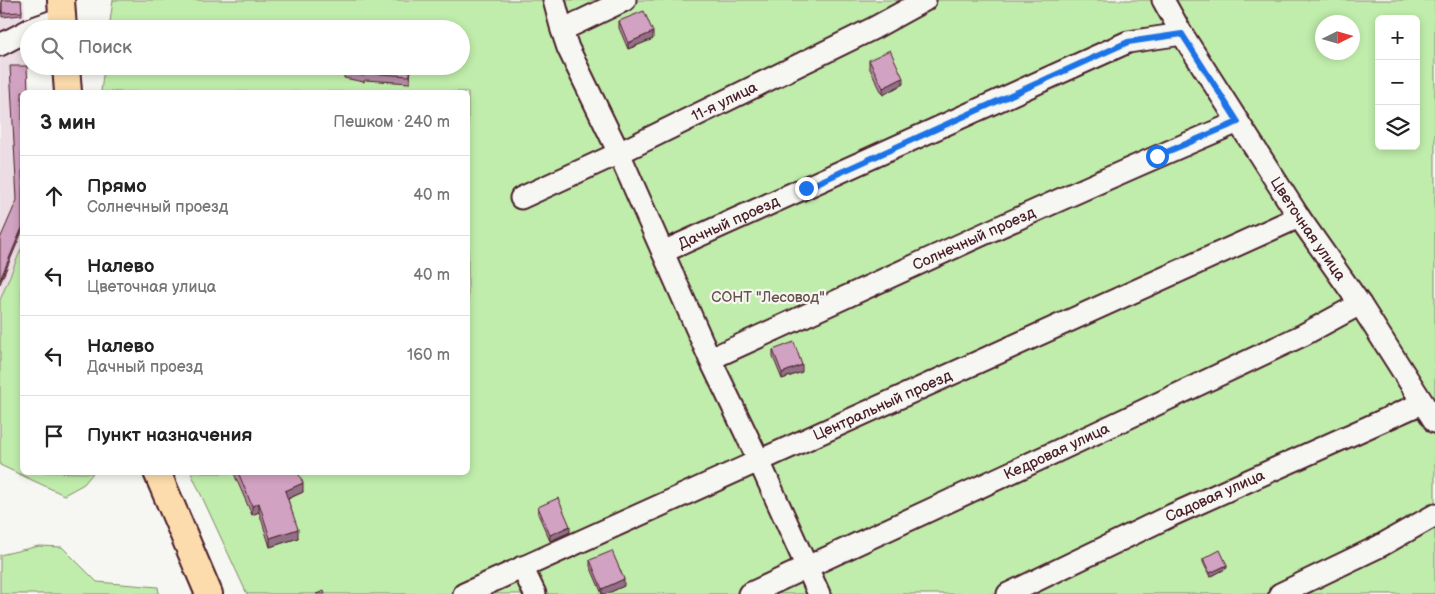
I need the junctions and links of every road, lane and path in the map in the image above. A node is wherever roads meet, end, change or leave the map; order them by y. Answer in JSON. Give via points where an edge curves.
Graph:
{"nodes":[{"id":1,"x":554,"y":0,"type":"edge"},
{"id":2,"x":625,"y":0,"type":"edge"},
{"id":3,"x":925,"y":0,"type":"edge"},
{"id":4,"x":1163,"y":0,"type":"edge"},
{"id":5,"x":562,"y":30,"type":"junction"},
{"id":6,"x":20,"y":34,"type":"edge"},
{"id":7,"x":1182,"y":34,"type":"junction"},
{"id":8,"x":0,"y":45,"type":"edge"},
{"id":9,"x":67,"y":75,"type":"edge"},
{"id":10,"x":68,"y":90,"type":"edge"},
{"id":11,"x":1238,"y":122,"type":"junction"},
{"id":12,"x":619,"y":153,"type":"junction"},
{"id":13,"x":521,"y":198,"type":"dead end"},
{"id":14,"x":1299,"y":217,"type":"junction"},
{"id":15,"x":663,"y":252,"type":"junction"},
{"id":16,"x":1360,"y":304,"type":"junction"},
{"id":17,"x":710,"y":359,"type":"junction"},
{"id":18,"x":1422,"y":403,"type":"junction"},
{"id":19,"x":1435,"y":422,"type":"edge"},
{"id":20,"x":759,"y":461,"type":"junction"},
{"id":21,"x":158,"y":475,"type":"edge"},
{"id":22,"x":1435,"y":515,"type":"edge"},
{"id":23,"x":522,"y":567,"type":"junction"},
{"id":24,"x":807,"y":567,"type":"junction"},
{"id":25,"x":209,"y":594,"type":"edge"},
{"id":26,"x":464,"y":594,"type":"edge"},
{"id":27,"x":535,"y":594,"type":"edge"},
{"id":28,"x":749,"y":594,"type":"edge"},
{"id":29,"x":818,"y":594,"type":"edge"},
{"id":30,"x":1008,"y":594,"type":"edge"},
{"id":31,"x":1280,"y":594,"type":"edge"}],
"edges":[{"from":1,"to":5,"type":"street"},
{"from":2,"to":5,"type":"street"},
{"from":3,"to":12,"type":"street","name":"11-я улица"},
{"from":4,"to":7,"type":"street","name":"Цветочная улица"},
{"from":5,"to":12,"type":"street"},
{"from":6,"to":8,"type":"street"},
{"from":7,"to":11,"type":"street","name":"Цветочная улица"},
{"from":7,"to":15,"type":"street","name":"Дачный проезд","via":[[1128,42]]},
{"from":9,"to":10,"type":"main road"},
{"from":11,"to":14,"type":"street","name":"Цветочная улица"},
{"from":11,"to":17,"type":"street","name":"Солнечный проезд"},
{"from":12,"to":13,"type":"street","name":"11-я улица"},
{"from":12,"to":15,"type":"street"},
{"from":14,"to":16,"type":"street","name":"Цветочная улица"},
{"from":14,"to":20,"type":"street","name":"Центральный проезд"},
{"from":15,"to":17,"type":"street"},
{"from":16,"to":18,"type":"street","name":"Цветочная улица"},
{"from":16,"to":24,"type":"street","name":"Кедровая улица","via":[[1294,339]]},
{"from":17,"to":20,"type":"street"},
{"from":18,"to":19,"type":"street","name":"Цветочная улица"},
{"from":18,"to":30,"type":"street","name":"Садовая улица","via":[[1172,515]]},
{"from":20,"to":23,"type":"street","name":"Центральный проезд"},
{"from":20,"to":24,"type":"street"},
{"from":21,"to":25,"type":"main road"},
{"from":22,"to":31,"type":"street","via":[[1380,546]]},
{"from":23,"to":26,"type":"street","name":"Центральный проезд"},
{"from":23,"to":27,"type":"street"},
{"from":24,"to":28,"type":"street","name":"Кедровая улица"},
{"from":24,"to":29,"type":"street"}]}
